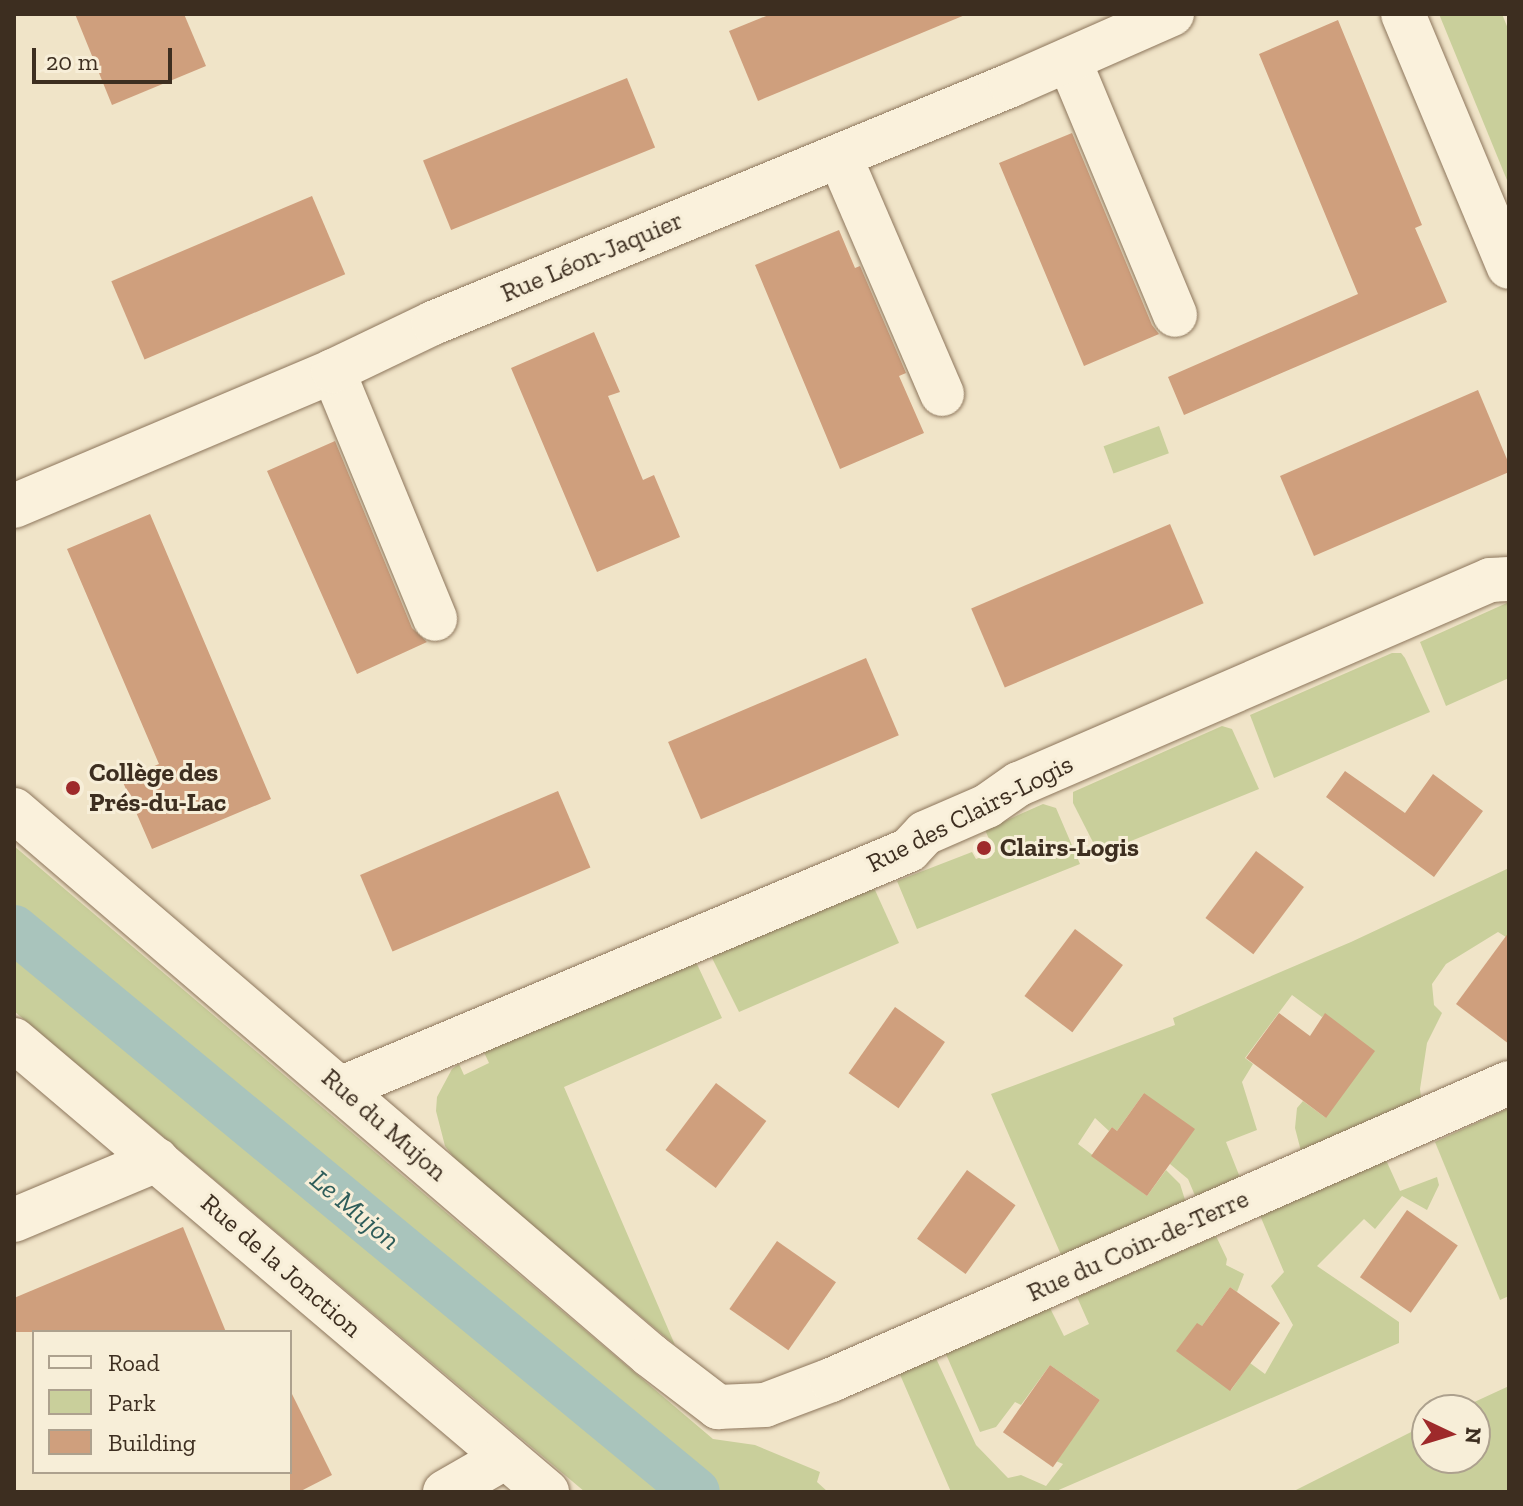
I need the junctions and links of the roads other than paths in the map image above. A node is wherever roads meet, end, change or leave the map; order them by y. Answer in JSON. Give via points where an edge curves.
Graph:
{"nodes":[{"id":1,"x":1172,"y":14,"type":"edge"},
{"id":2,"x":1403,"y":14,"type":"edge"},
{"id":3,"x":1069,"y":60,"type":"junction"},
{"id":4,"x":840,"y":157,"type":"junction"},
{"id":5,"x":1509,"y":267,"type":"edge"},
{"id":6,"x":1175,"y":315,"type":"dead end"},
{"id":7,"x":333,"y":371,"type":"junction"},
{"id":8,"x":942,"y":394,"type":"dead end"},
{"id":9,"x":14,"y":506,"type":"edge"},
{"id":10,"x":1509,"y":579,"type":"edge"},
{"id":11,"x":435,"y":619,"type":"dead end"},
{"id":12,"x":14,"y":810,"type":"edge"},
{"id":13,"x":14,"y":1040,"type":"edge"},
{"id":14,"x":1509,"y":1083,"type":"edge"},
{"id":15,"x":342,"y":1088,"type":"junction"},
{"id":16,"x":157,"y":1160,"type":"junction"},
{"id":17,"x":14,"y":1220,"type":"edge"},
{"id":18,"x":765,"y":1405,"type":"joint"},
{"id":19,"x":506,"y":1457,"type":"junction"},
{"id":20,"x":445,"y":1492,"type":"edge"},
{"id":21,"x":547,"y":1492,"type":"edge"}],
"edges":[{"from":1,"to":3,"type":"street","name":"Rue Léon-Jaquier"},
{"from":2,"to":5,"type":"street"},
{"from":3,"to":4,"type":"street","name":"Rue Léon-Jaquier"},
{"from":3,"to":6,"type":"street"},
{"from":4,"to":7,"type":"street","name":"Rue Léon-Jaquier","via":[[433,323]]},
{"from":4,"to":8,"type":"street"},
{"from":7,"to":9,"type":"street","name":"Rue Léon-Jaquier"},
{"from":7,"to":11,"type":"street"},
{"from":10,"to":15,"type":"street","name":"Rue des Clairs-Logis","via":[[1490,580],[1019,784],[987,806],[925,833],[909,850]]},
{"from":12,"to":15,"type":"street","name":"Rue du Mujon"},
{"from":13,"to":16,"type":"street","name":"Rue de la Jonction"},
{"from":14,"to":18,"type":"street","name":"Rue du Coin-de-Terre"},
{"from":15,"to":18,"type":"street","name":"Rue du Mujon","via":[[700,1397],[718,1407]]},
{"from":16,"to":17,"type":"street"},
{"from":16,"to":19,"type":"street","name":"Rue de la Jonction"},
{"from":19,"to":20,"type":"street"},
{"from":19,"to":21,"type":"street","name":"Rue de la Jonction"}]}
